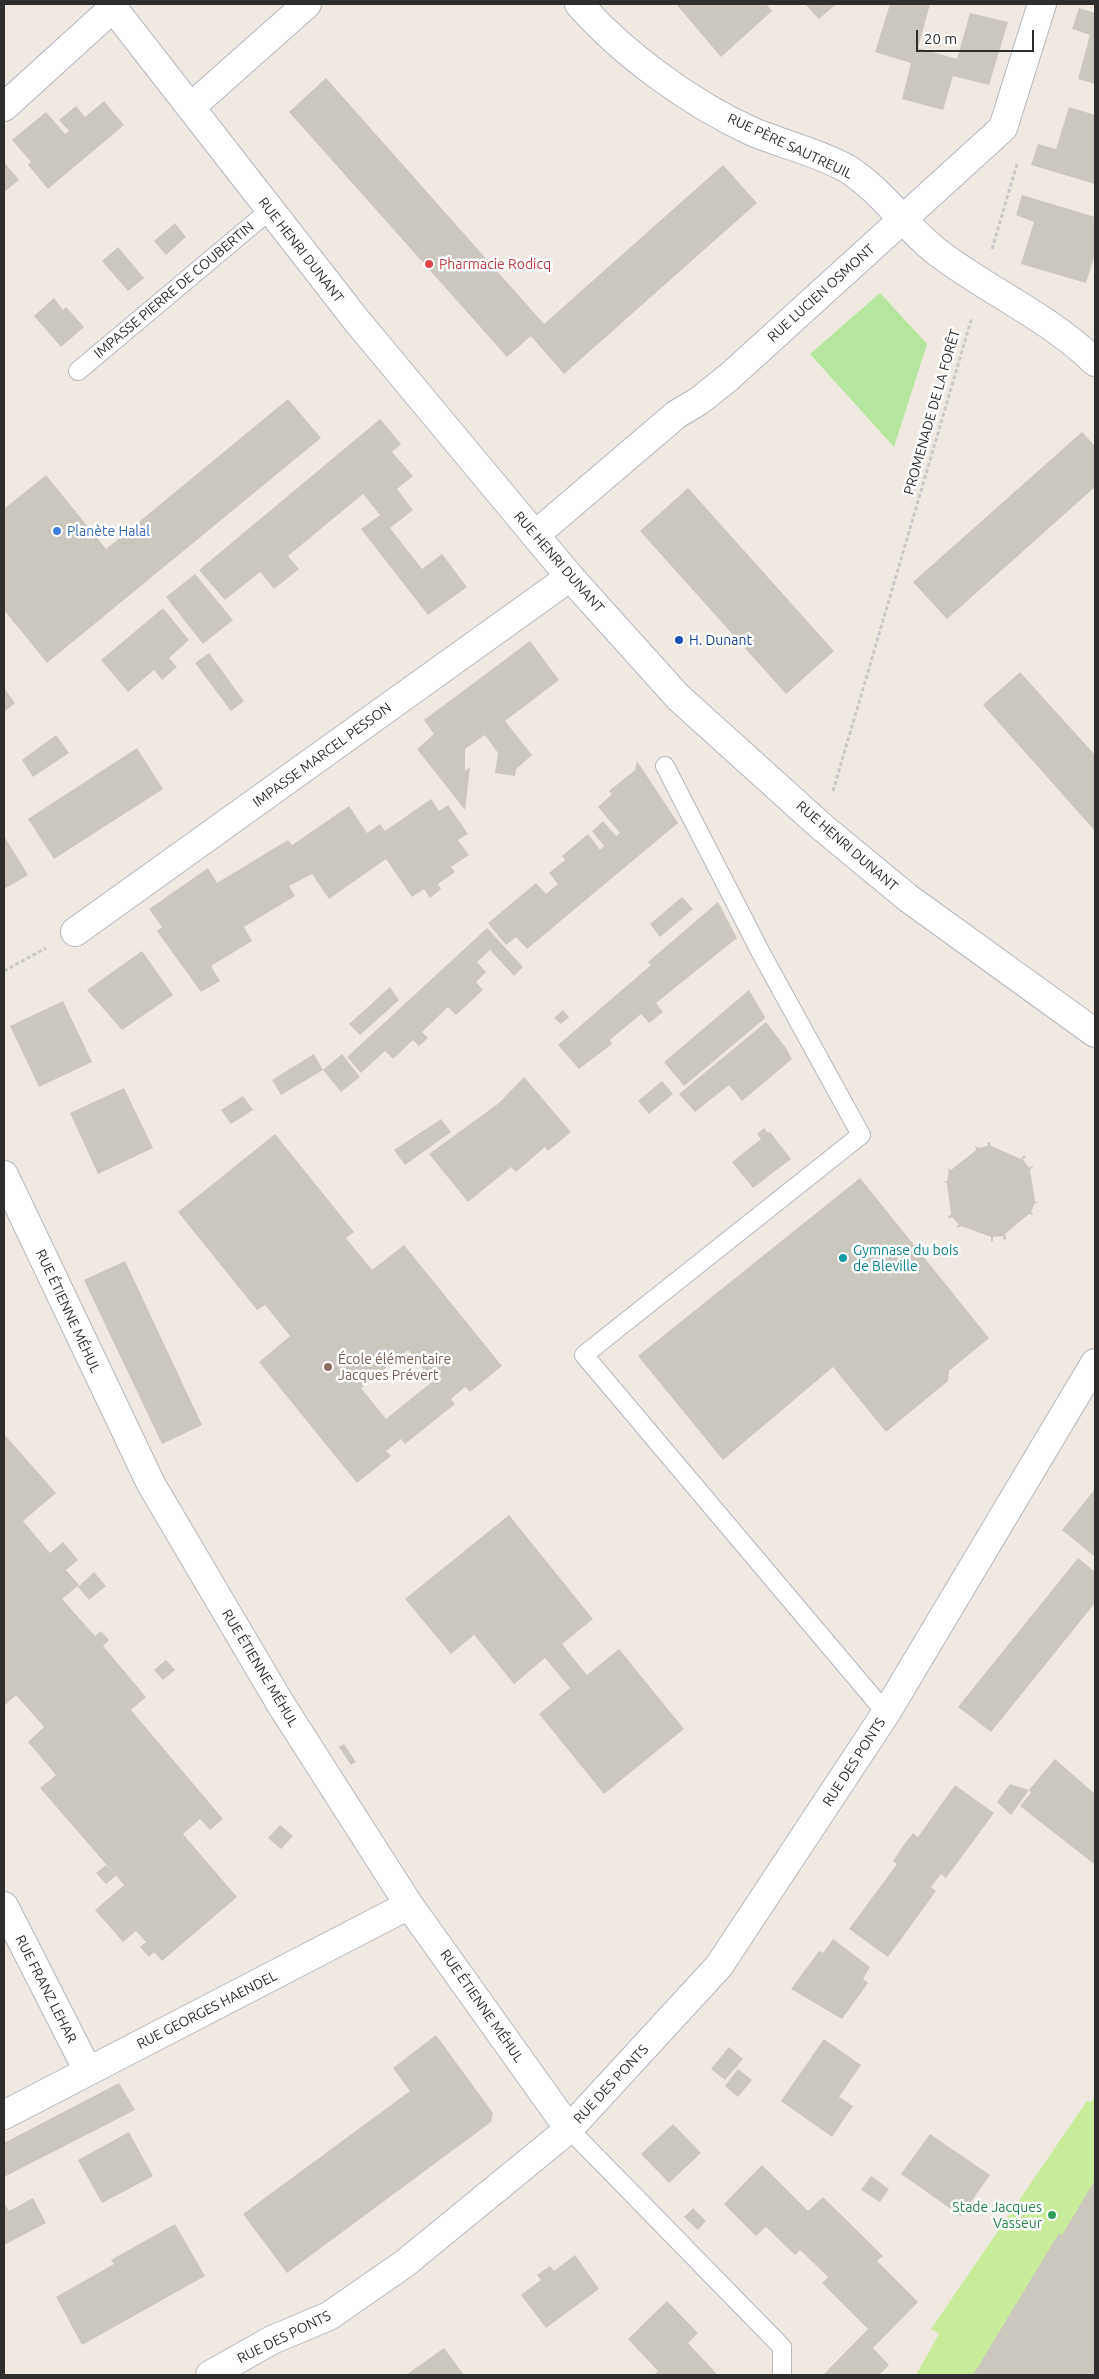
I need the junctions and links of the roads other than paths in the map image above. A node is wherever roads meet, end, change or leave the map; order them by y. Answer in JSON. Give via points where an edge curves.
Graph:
{"nodes":[{"id":1,"x":307,"y":4,"type":"edge"},
{"id":2,"x":579,"y":4,"type":"edge"},
{"id":3,"x":1042,"y":4,"type":"edge"},
{"id":4,"x":111,"y":6,"type":"edge"},
{"id":5,"x":4,"y":107,"type":"edge"},
{"id":6,"x":191,"y":107,"type":"junction"},
{"id":7,"x":270,"y":210,"type":"junction"},
{"id":8,"x":903,"y":219,"type":"junction"},
{"id":9,"x":1095,"y":362,"type":"edge"},
{"id":10,"x":78,"y":370,"type":"dead end"},
{"id":11,"x":535,"y":535,"type":"junction"},
{"id":12,"x":570,"y":577,"type":"junction"},
{"id":13,"x":664,"y":766,"type":"dead end"},
{"id":14,"x":75,"y":932,"type":"road end"},
{"id":15,"x":1095,"y":1032,"type":"edge"},
{"id":16,"x":4,"y":1175,"type":"edge"},
{"id":17,"x":1095,"y":1362,"type":"edge"},
{"id":18,"x":886,"y":1713,"type":"junction"},
{"id":19,"x":409,"y":1904,"type":"junction"},
{"id":20,"x":4,"y":1906,"type":"edge"},
{"id":21,"x":88,"y":2071,"type":"junction"},
{"id":22,"x":4,"y":2115,"type":"edge"},
{"id":23,"x":569,"y":2129,"type":"junction"},
{"id":24,"x":210,"y":2375,"type":"edge"},
{"id":25,"x":782,"y":2375,"type":"edge"}],
"edges":[{"from":1,"to":6,"type":"street"},
{"from":2,"to":8,"type":"street","name":"RUE PÈRE SAUTREUIL","via":[[594,21],[688,96],[750,130],[845,168],[878,192]]},
{"from":3,"to":8,"type":"street","name":"RUE LUCIEN OSMONT","via":[[1003,128]]},
{"from":4,"to":5,"type":"street"},
{"from":4,"to":6,"type":"street","name":"RUE HENRI DUNANT"},
{"from":6,"to":7,"type":"street","name":"RUE HENRI DUNANT"},
{"from":7,"to":10,"type":"lane","name":"IMPASSE PIERRE DE COUBERTIN"},
{"from":7,"to":11,"type":"street","name":"RUE HENRI DUNANT","via":[[357,321]]},
{"from":8,"to":9,"type":"street","name":"RUE PÈRE SAUTREUIL","via":[[937,252],[1053,327],[1080,346]]},
{"from":8,"to":11,"type":"street","name":"RUE LUCIEN OSMONT","via":[[729,377],[699,402],[677,414]]},
{"from":11,"to":12,"type":"street","name":"RUE HENRI DUNANT"},
{"from":12,"to":14,"type":"street","name":"IMPASSE MARCEL PESSON"},
{"from":12,"to":15,"type":"street","name":"RUE HENRI DUNANT","via":[[678,697],[822,828],[908,898]]},
{"from":13,"to":18,"type":"lane","via":[[761,953],[862,1135],[584,1355]]},
{"from":16,"to":19,"type":"street","name":"RUE ÉTIENNE MÉHUL","via":[[151,1484],[280,1703]]},
{"from":17,"to":18,"type":"street","name":"RUE DES PONTS"},
{"from":18,"to":23,"type":"street","name":"RUE DES PONTS","via":[[719,1966]]},
{"from":19,"to":21,"type":"street","name":"RUE GEORGES HAENDEL"},
{"from":19,"to":23,"type":"street","name":"RUE ÉTIENNE MÉHUL"},
{"from":20,"to":21,"type":"street","name":"RUE FRANZ LEHAR"},
{"from":21,"to":22,"type":"street","name":"RUE GEORGES HAENDEL"},
{"from":23,"to":24,"type":"street","name":"RUE DES PONTS","via":[[397,2269],[329,2316],[272,2340]]},
{"from":23,"to":25,"type":"lane","name":"RUE DES PONTS","via":[[782,2347]]}]}
